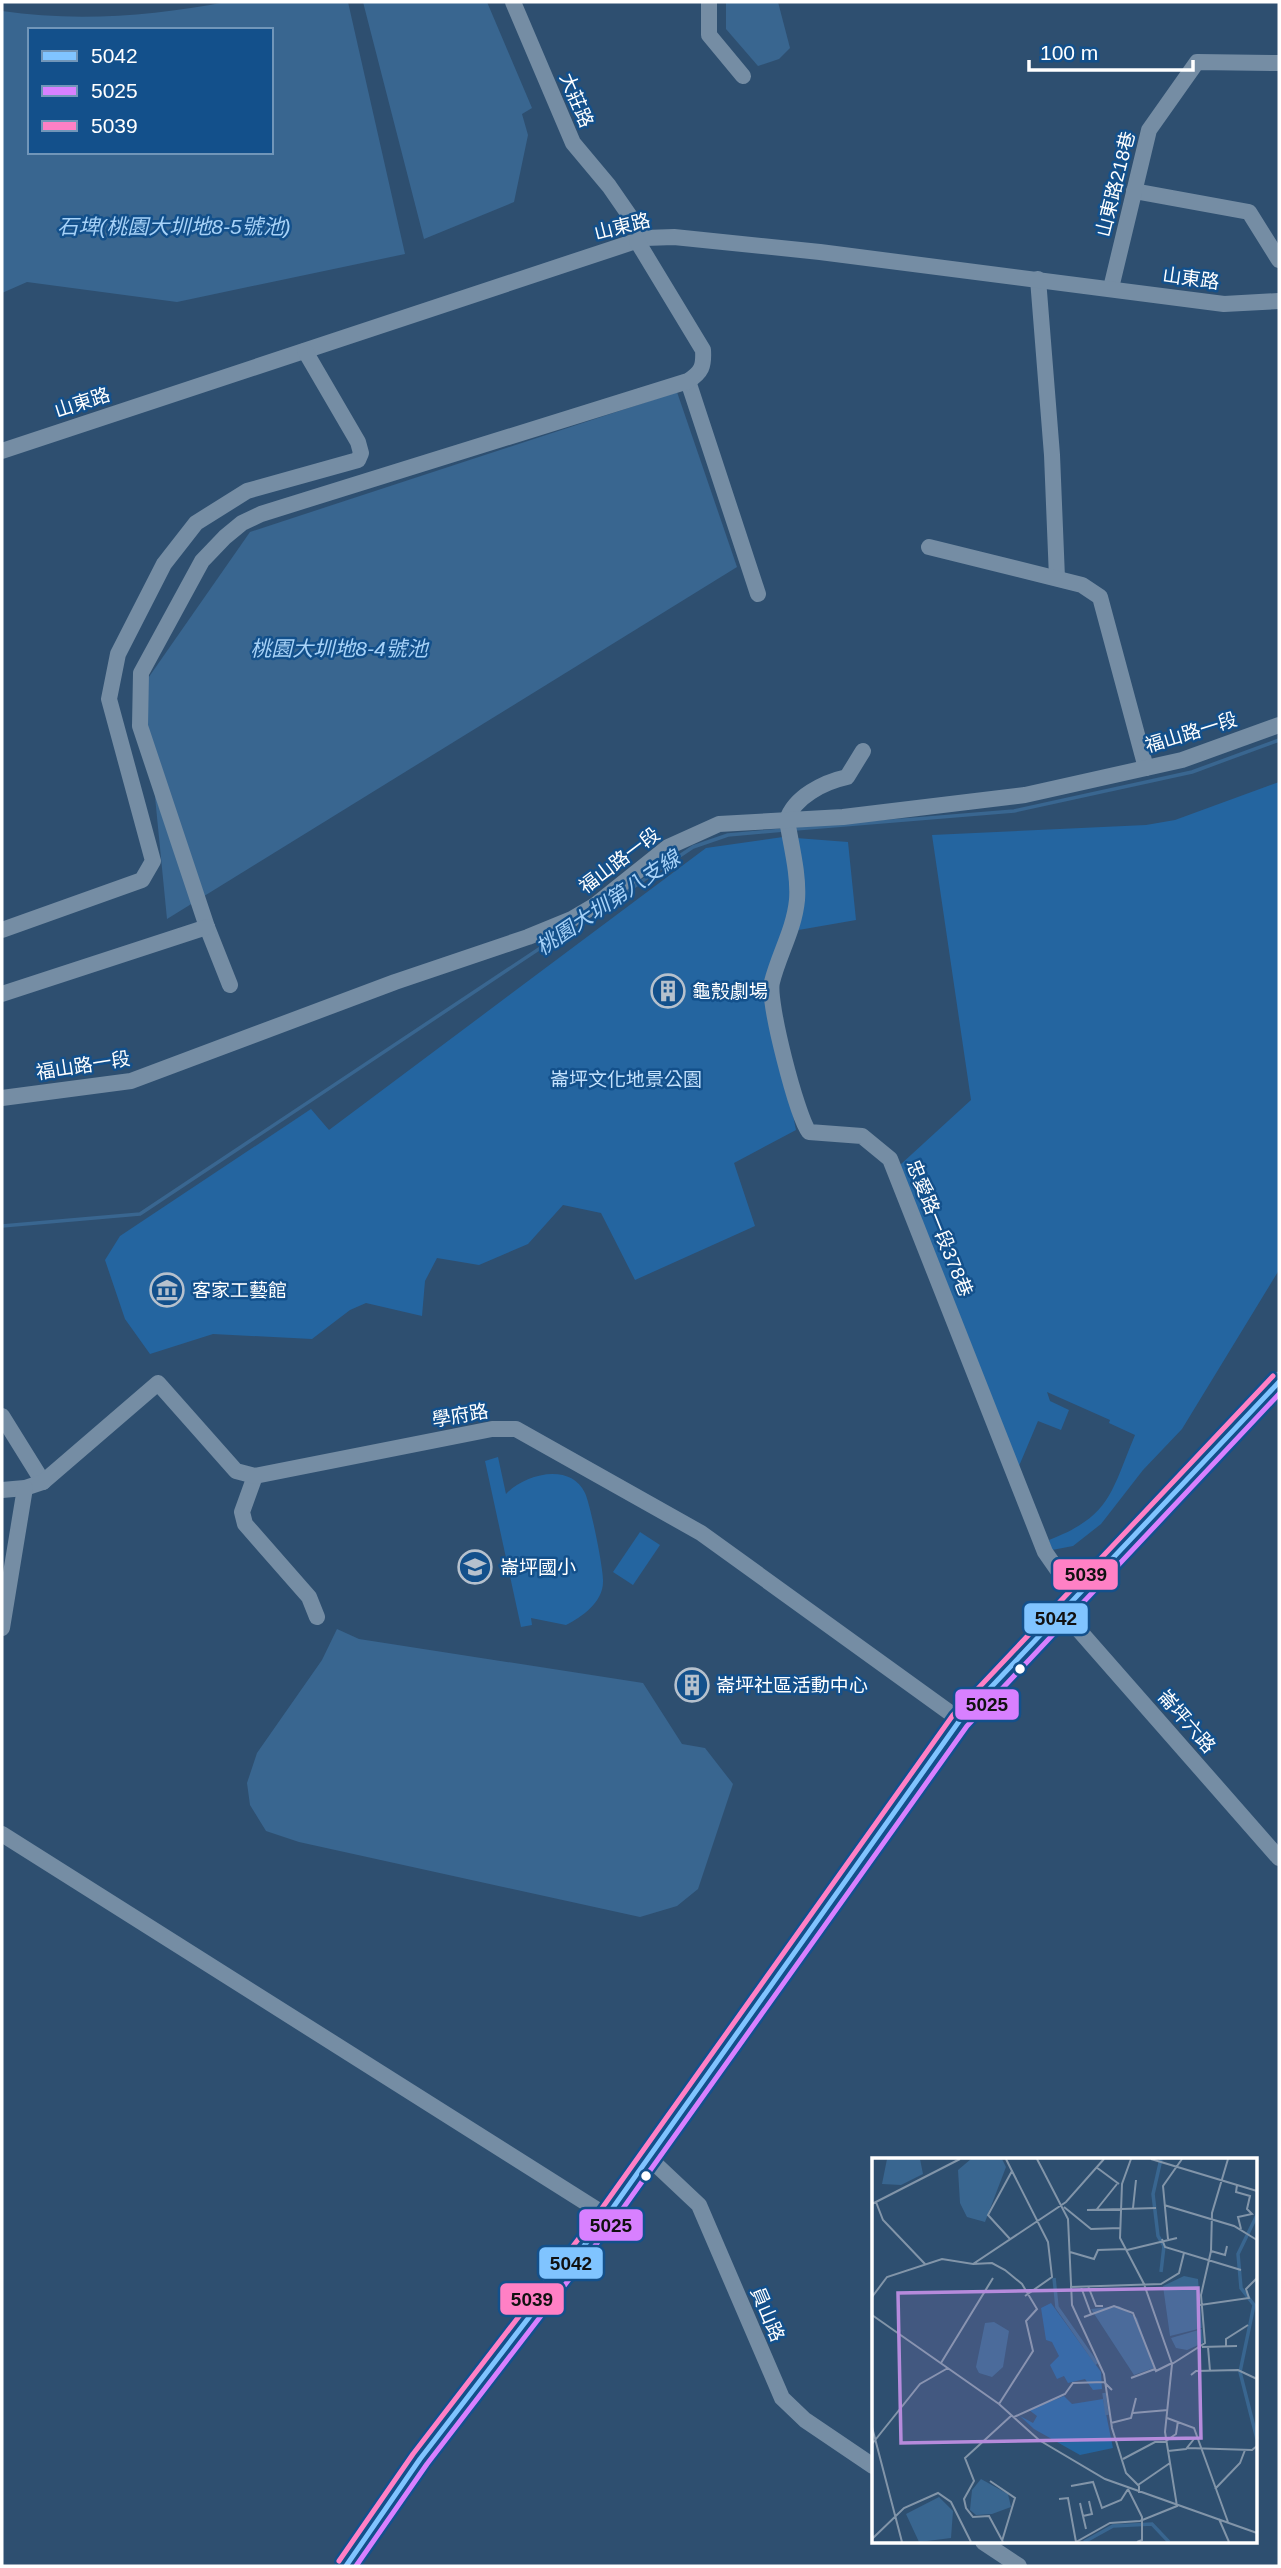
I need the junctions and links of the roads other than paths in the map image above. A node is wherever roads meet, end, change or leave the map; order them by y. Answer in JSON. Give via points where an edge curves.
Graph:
{"nodes":[{"id":1,"x":513,"y":2,"type":"edge"},
{"id":2,"x":709,"y":2,"type":"edge"},
{"id":3,"x":1279,"y":63,"type":"edge"},
{"id":4,"x":743,"y":76,"type":"dead end"},
{"id":5,"x":1134,"y":191,"type":"junction"},
{"id":6,"x":641,"y":239,"type":"junction"},
{"id":7,"x":1279,"y":260,"type":"edge"},
{"id":8,"x":1038,"y":279,"type":"junction"},
{"id":9,"x":1111,"y":288,"type":"junction"},
{"id":10,"x":1279,"y":300,"type":"edge"},
{"id":11,"x":305,"y":351,"type":"junction"},
{"id":12,"x":688,"y":381,"type":"junction"},
{"id":13,"x":2,"y":451,"type":"edge"},
{"id":14,"x":929,"y":547,"type":"dead end"},
{"id":15,"x":1057,"y":578,"type":"junction"},
{"id":16,"x":758,"y":594,"type":"dead end"},
{"id":17,"x":1279,"y":725,"type":"edge"},
{"id":18,"x":863,"y":751,"type":"dead end"},
{"id":19,"x":1146,"y":768,"type":"junction"},
{"id":20,"x":788,"y":827,"type":"junction"},
{"id":21,"x":207,"y":927,"type":"junction"},
{"id":22,"x":2,"y":930,"type":"edge"},
{"id":23,"x":230,"y":985,"type":"dead end"},
{"id":24,"x":2,"y":994,"type":"edge"},
{"id":25,"x":2,"y":1098,"type":"edge"},
{"id":26,"x":1279,"y":1382,"type":"edge"},
{"id":27,"x":2,"y":1416,"type":"edge"},
{"id":28,"x":255,"y":1476,"type":"junction"},
{"id":29,"x":43,"y":1482,"type":"junction"},
{"id":30,"x":25,"y":1488,"type":"junction"},
{"id":31,"x":2,"y":1490,"type":"edge"},
{"id":32,"x":1070,"y":1605,"type":"junction"},
{"id":33,"x":317,"y":1617,"type":"dead end"},
{"id":34,"x":2,"y":1628,"type":"edge"},
{"id":35,"x":960,"y":1720,"type":"junction"},
{"id":36,"x":2,"y":1834,"type":"edge"},
{"id":37,"x":1279,"y":1858,"type":"edge"},
{"id":38,"x":648,"y":2157,"type":"junction"},
{"id":39,"x":607,"y":2216,"type":"junction"},
{"id":40,"x":872,"y":2465,"type":"edge"},
{"id":41,"x":986,"y":2544,"type":"edge"},
{"id":42,"x":346,"y":2566,"type":"edge"},
{"id":43,"x":1019,"y":2566,"type":"edge"}],
"edges":[{"from":1,"to":6,"type":"street","name":"大莊路","via":[[573,143],[609,186]]},
{"from":2,"to":4,"type":"street","via":[[709,35]]},
{"from":3,"to":5,"type":"street","name":"山東路218巷","via":[[1197,62],[1149,131]]},
{"from":5,"to":7,"type":"street","via":[[1249,212]]},
{"from":5,"to":9,"type":"street","name":"山東路218巷"},
{"from":6,"to":8,"type":"street","name":"山東路","via":[[674,237]]},
{"from":6,"to":11,"type":"street","name":"山東路"},
{"from":6,"to":12,"type":"street","name":"大莊路","via":[[703,350],[704,365]]},
{"from":8,"to":9,"type":"street","name":"山東路"},
{"from":8,"to":15,"type":"street"},
{"from":9,"to":10,"type":"street","name":"山東路","via":[[1224,304]]},
{"from":11,"to":13,"type":"street","name":"山東路"},
{"from":11,"to":22,"type":"street","via":[[358,442],[358,460],[247,491],[201,518],[164,564],[118,654],[109,699],[153,862],[142,880]]},
{"from":12,"to":16,"type":"street"},
{"from":12,"to":21,"type":"street","via":[[279,508],[242,523],[202,561],[141,673],[140,726]]},
{"from":14,"to":15,"type":"street"},
{"from":15,"to":19,"type":"street","via":[[1082,584],[1100,597]]},
{"from":17,"to":19,"type":"street","name":"福山路一段"},
{"from":18,"to":20,"type":"street","via":[[847,777],[799,800],[791,809]]},
{"from":19,"to":20,"type":"street","name":"福山路一段","via":[[1025,795]]},
{"from":20,"to":25,"type":"street","name":"福山路一段","via":[[719,824],[668,847],[572,919],[131,1081]]},
{"from":20,"to":32,"type":"street","name":"忠愛路一段378巷","via":[[797,897],[793,925],[771,985],[801,1122],[809,1132],[862,1136],[890,1159]]},
{"from":21,"to":23,"type":"street"},
{"from":21,"to":24,"type":"street"},
{"from":26,"to":32,"type":"main road"},
{"from":27,"to":29,"type":"street"},
{"from":28,"to":29,"type":"street","via":[[236,1471],[158,1383]]},
{"from":28,"to":33,"type":"street","via":[[242,1512],[246,1524],[309,1597]]},
{"from":28,"to":35,"type":"street","name":"學府路","via":[[492,1429],[516,1429],[701,1533]]},
{"from":29,"to":30,"type":"street"},
{"from":30,"to":31,"type":"street"},
{"from":30,"to":34,"type":"street"},
{"from":32,"to":35,"type":"main road"},
{"from":32,"to":37,"type":"street","name":"崙坪六路"},
{"from":35,"to":38,"type":"main road"},
{"from":36,"to":39,"type":"street"},
{"from":38,"to":39,"type":"main road"},
{"from":38,"to":40,"type":"street","name":"員山路","via":[[699,2205],[782,2398]]},
{"from":39,"to":42,"type":"main road","via":[[420,2459]]},
{"from":41,"to":43,"type":"street"}]}
